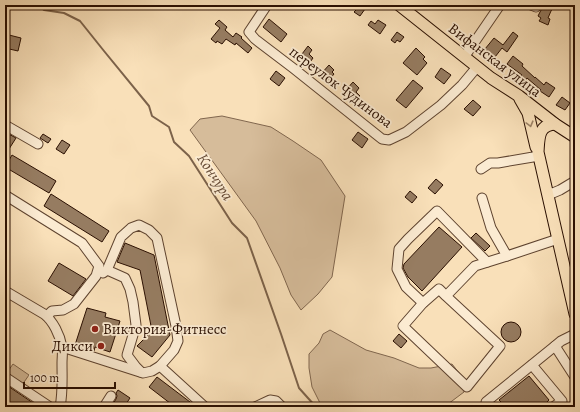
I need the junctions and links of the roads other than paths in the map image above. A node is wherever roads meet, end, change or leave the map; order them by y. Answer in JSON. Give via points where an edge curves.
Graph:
{"nodes":[{"id":1,"x":267,"y":5,"type":"edge"},
{"id":2,"x":399,"y":5,"type":"edge"},
{"id":3,"x":500,"y":5,"type":"edge"},
{"id":4,"x":465,"y":56,"type":"junction"},
{"id":5,"x":478,"y":67,"type":"junction"},
{"id":6,"x":519,"y":96,"type":"junction"},
{"id":7,"x":555,"y":124,"type":"junction"},
{"id":8,"x":5,"y":125,"type":"edge"},
{"id":9,"x":575,"y":137,"type":"edge"},
{"id":10,"x":38,"y":144,"type":"dead end"},
{"id":11,"x":538,"y":154,"type":"junction"},
{"id":12,"x":481,"y":169,"type":"dead end"},
{"id":13,"x":574,"y":184,"type":"edge"},
{"id":14,"x":5,"y":195,"type":"edge"},
{"id":15,"x":548,"y":195,"type":"junction"},
{"id":16,"x":482,"y":198,"type":"dead end"},
{"id":17,"x":558,"y":239,"type":"junction"},
{"id":18,"x":507,"y":256,"type":"junction"},
{"id":19,"x":487,"y":262,"type":"junction"},
{"id":20,"x":107,"y":270,"type":"junction"},
{"id":21,"x":96,"y":276,"type":"junction"},
{"id":22,"x":5,"y":291,"type":"edge"},
{"id":23,"x":446,"y":296,"type":"junction"},
{"id":24,"x":423,"y":303,"type":"junction"},
{"id":25,"x":575,"y":314,"type":"edge"},
{"id":26,"x":47,"y":316,"type":"junction"},
{"id":27,"x":575,"y":334,"type":"edge"},
{"id":28,"x":555,"y":346,"type":"junction"},
{"id":29,"x":62,"y":347,"type":"junction"},
{"id":30,"x":127,"y":355,"type":"junction"},
{"id":31,"x":110,"y":363,"type":"junction"},
{"id":32,"x":532,"y":365,"type":"junction"},
{"id":33,"x":160,"y":366,"type":"junction"},
{"id":34,"x":143,"y":373,"type":"junction"},
{"id":35,"x":5,"y":377,"type":"edge"},
{"id":36,"x":575,"y":377,"type":"edge"},
{"id":37,"x":111,"y":396,"type":"dead end"},
{"id":38,"x":50,"y":407,"type":"edge"},
{"id":39,"x":60,"y":407,"type":"edge"},
{"id":40,"x":104,"y":407,"type":"edge"},
{"id":41,"x":205,"y":407,"type":"edge"},
{"id":42,"x":255,"y":407,"type":"edge"},
{"id":43,"x":282,"y":407,"type":"edge"},
{"id":44,"x":486,"y":407,"type":"edge"},
{"id":45,"x":553,"y":407,"type":"edge"}],
"edges":[{"from":1,"to":5,"type":"street","name":"переулок Чудинова","via":[[249,32],[255,39],[382,139],[389,140],[406,132],[441,105]]},
{"from":2,"to":4,"type":"main road","name":"Вифанская улица"},
{"from":3,"to":4,"type":"street"},
{"from":4,"to":5,"type":"main road","name":"Вифанская улица"},
{"from":5,"to":6,"type":"main road","name":"Вифанская улица"},
{"from":6,"to":7,"type":"main road","name":"Вифанская улица"},
{"from":6,"to":11,"type":"main road","one_way":true,"via":[[528,113]]},
{"from":7,"to":9,"type":"main road","name":"Вифанская улица"},
{"from":7,"to":11,"type":"main road","via":[[548,124],[542,130]]},
{"from":8,"to":10,"type":"street"},
{"from":11,"to":12,"type":"street","via":[[490,163]]},
{"from":11,"to":15,"type":"main road"},
{"from":13,"to":15,"type":"street"},
{"from":14,"to":21,"type":"street","via":[[82,243],[99,266]]},
{"from":15,"to":17,"type":"main road"},
{"from":16,"to":18,"type":"street","via":[[491,228]]},
{"from":17,"to":18,"type":"street"},
{"from":17,"to":25,"type":"main road"},
{"from":18,"to":19,"type":"street"},
{"from":19,"to":23,"type":"street","via":[[475,266]]},
{"from":19,"to":24,"type":"street","via":[[437,211],[399,249],[397,269],[406,287]]},
{"from":20,"to":21,"type":"street"},
{"from":20,"to":30,"type":"street","via":[[125,278],[130,289],[136,325]]},
{"from":20,"to":33,"type":"street","via":[[121,237],[131,228],[139,225],[157,238],[178,341],[174,350]]},
{"from":21,"to":26,"type":"street","via":[[74,304],[63,310],[52,311]]},
{"from":22,"to":26,"type":"street"},
{"from":23,"to":24,"type":"street","via":[[439,289]]},
{"from":23,"to":24,"type":"street","via":[[500,346],[468,387],[403,326]]},
{"from":26,"to":29,"type":"street","via":[[55,327]]},
{"from":27,"to":28,"type":"street"},
{"from":28,"to":32,"type":"street"},
{"from":28,"to":36,"type":"street"},
{"from":29,"to":31,"type":"street"},
{"from":29,"to":39,"type":"street"},
{"from":30,"to":31,"type":"street"},
{"from":30,"to":34,"type":"street"},
{"from":31,"to":34,"type":"street"},
{"from":32,"to":44,"type":"street","via":[[486,402]]},
{"from":32,"to":45,"type":"street","via":[[562,401]]},
{"from":33,"to":34,"type":"street"},
{"from":33,"to":41,"type":"street"},
{"from":35,"to":38,"type":"street"},
{"from":37,"to":40,"type":"street"},
{"from":42,"to":43,"type":"street","via":[[270,400],[276,401]]}]}
